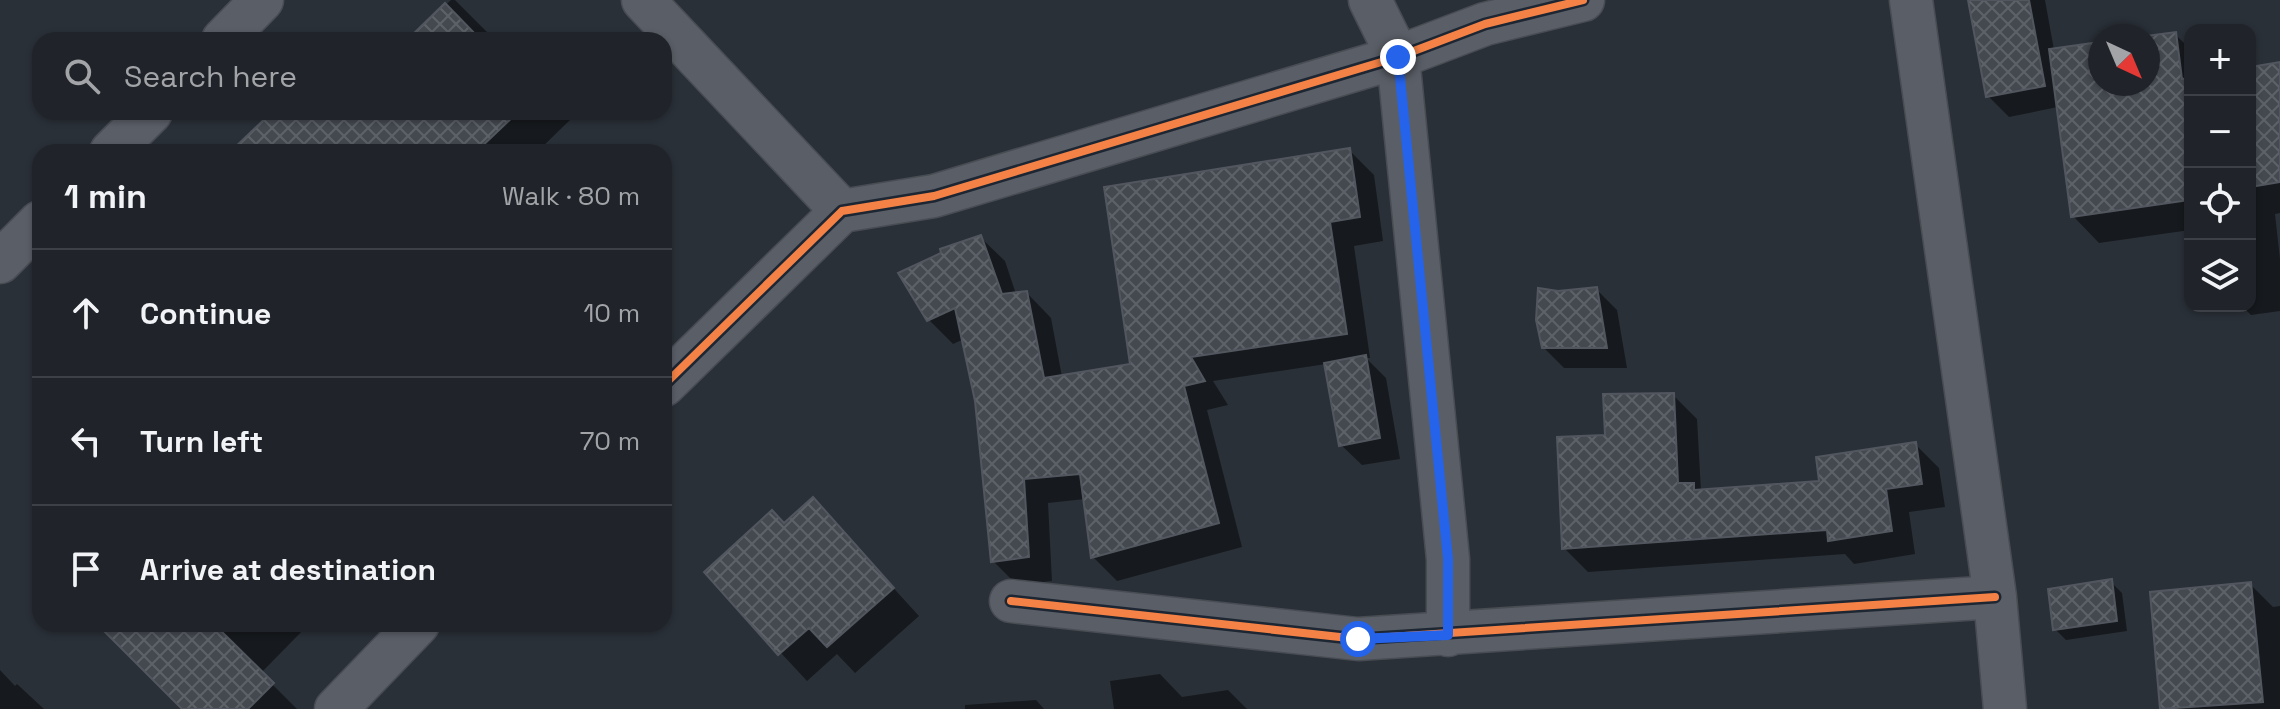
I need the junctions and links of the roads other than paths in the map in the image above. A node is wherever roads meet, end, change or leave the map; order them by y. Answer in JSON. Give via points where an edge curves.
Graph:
{"nodes":[{"id":1,"x":262,"y":0,"type":"edge"},
{"id":2,"x":643,"y":0,"type":"edge"},
{"id":3,"x":1370,"y":0,"type":"edge"},
{"id":4,"x":1583,"y":0,"type":"edge"},
{"id":5,"x":1911,"y":0,"type":"edge"},
{"id":6,"x":231,"y":32,"type":"edge"},
{"id":7,"x":1398,"y":57,"type":"junction"},
{"id":8,"x":143,"y":120,"type":"edge"},
{"id":9,"x":119,"y":144,"type":"edge"},
{"id":10,"x":842,"y":211,"type":"junction"},
{"id":11,"x":32,"y":230,"type":"edge"},
{"id":12,"x":0,"y":262,"type":"edge"},
{"id":13,"x":672,"y":377,"type":"edge"},
{"id":14,"x":1995,"y":597,"type":"junction"},
{"id":15,"x":1011,"y":601,"type":"dead end"},
{"id":16,"x":410,"y":632,"type":"edge"},
{"id":17,"x":1448,"y":635,"type":"junction"},
{"id":18,"x":336,"y":709,"type":"edge"},
{"id":19,"x":2005,"y":709,"type":"edge"}],
"edges":[{"from":1,"to":6,"type":"street"},
{"from":2,"to":10,"type":"street"},
{"from":3,"to":7,"type":"street"},
{"from":4,"to":7,"type":"street","via":[[1485,24]]},
{"from":5,"to":14,"type":"street"},
{"from":7,"to":10,"type":"street","via":[[934,196]]},
{"from":7,"to":17,"type":"street","via":[[1448,559]]},
{"from":8,"to":9,"type":"street"},
{"from":10,"to":13,"type":"street"},
{"from":11,"to":12,"type":"street"},
{"from":14,"to":17,"type":"street"},
{"from":14,"to":19,"type":"street"},
{"from":15,"to":17,"type":"street","via":[[1358,639]]},
{"from":16,"to":18,"type":"street"}]}
